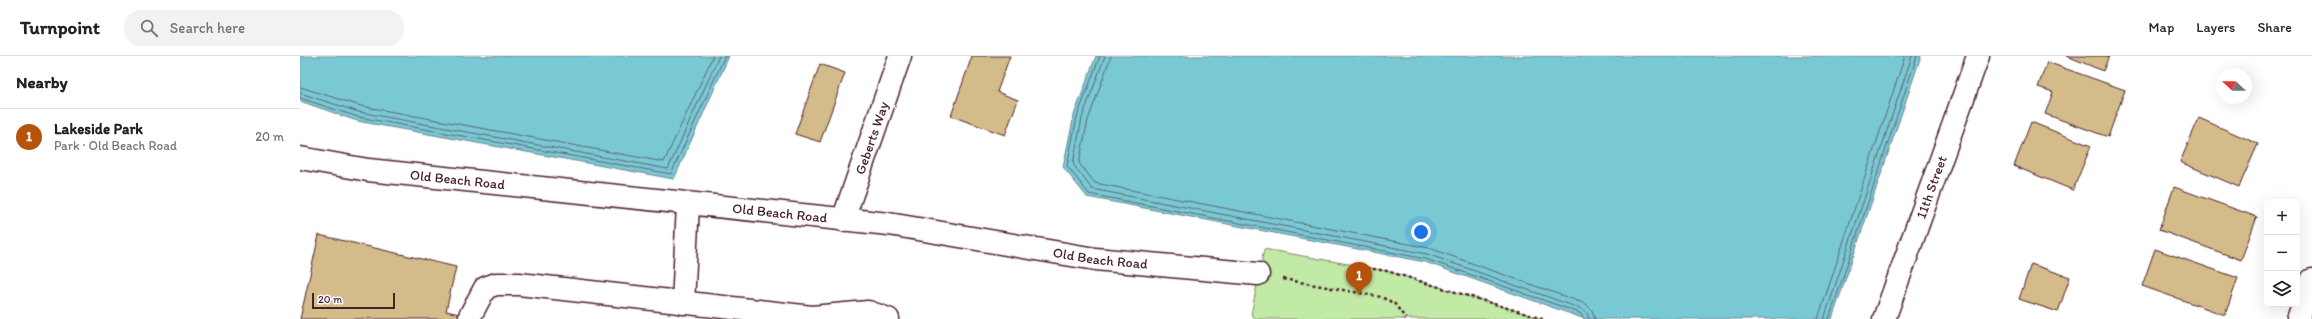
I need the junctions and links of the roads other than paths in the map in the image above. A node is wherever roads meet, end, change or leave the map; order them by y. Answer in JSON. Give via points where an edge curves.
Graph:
{"nodes":[{"id":1,"x":900,"y":56,"type":"edge"},
{"id":2,"x":1978,"y":56,"type":"edge"},
{"id":3,"x":300,"y":158,"type":"edge"},
{"id":4,"x":688,"y":205,"type":"junction"},
{"id":5,"x":843,"y":220,"type":"junction"},
{"id":6,"x":1258,"y":274,"type":"road end"},
{"id":7,"x":2312,"y":280,"type":"edge"},
{"id":8,"x":683,"y":303,"type":"junction"},
{"id":9,"x":470,"y":316,"type":"dead end"},
{"id":10,"x":812,"y":318,"type":"edge"},
{"id":11,"x":888,"y":319,"type":"edge"},
{"id":12,"x":1884,"y":319,"type":"edge"},
{"id":13,"x":2298,"y":319,"type":"edge"}],
"edges":[{"from":1,"to":5,"type":"street","name":"Geberts Way"},
{"from":2,"to":12,"type":"street","name":"11th Street"},
{"from":3,"to":4,"type":"street","name":"Old Beach Road","via":[[368,170]]},
{"from":4,"to":5,"type":"street","name":"Old Beach Road"},
{"from":4,"to":8,"type":"street"},
{"from":5,"to":6,"type":"street","name":"Old Beach Road","via":[[889,224],[1095,259]]},
{"from":7,"to":13,"type":"street"},
{"from":8,"to":9,"type":"street","via":[[519,284],[496,284],[485,288]]},
{"from":8,"to":10,"type":"street"},
{"from":10,"to":11,"type":"street","via":[[868,312]]}]}
